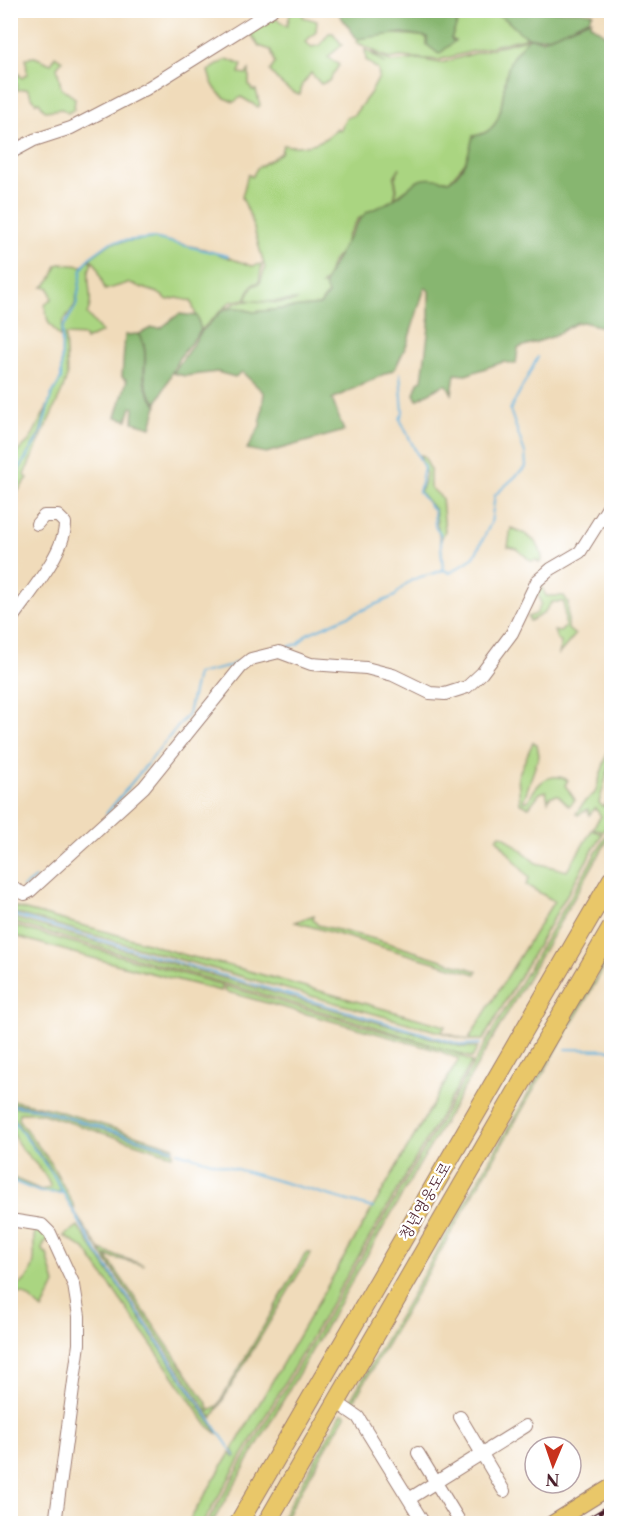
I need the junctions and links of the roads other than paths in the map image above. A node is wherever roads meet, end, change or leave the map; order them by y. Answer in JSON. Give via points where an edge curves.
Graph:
{"nodes":[{"id":1,"x":272,"y":10,"type":"edge"},
{"id":2,"x":10,"y":153,"type":"edge"},
{"id":3,"x":612,"y":501,"type":"edge"},
{"id":4,"x":37,"y":524,"type":"dead end"},
{"id":5,"x":10,"y":621,"type":"edge"},
{"id":6,"x":612,"y":879,"type":"edge"},
{"id":7,"x":10,"y":887,"type":"edge"},
{"id":8,"x":612,"y":927,"type":"edge"},
{"id":9,"x":10,"y":1221,"type":"edge"},
{"id":10,"x":336,"y":1402,"type":"junction"},
{"id":11,"x":460,"y":1417,"type":"dead end"},
{"id":12,"x":526,"y":1426,"type":"dead end"},
{"id":13,"x":418,"y":1453,"type":"dead end"},
{"id":14,"x":482,"y":1454,"type":"junction"},
{"id":15,"x":436,"y":1482,"type":"junction"},
{"id":16,"x":612,"y":1486,"type":"edge"},
{"id":17,"x":504,"y":1491,"type":"dead end"},
{"id":18,"x":409,"y":1499,"type":"junction"},
{"id":19,"x":458,"y":1519,"type":"dead end"},
{"id":20,"x":423,"y":1522,"type":"edge"},
{"id":21,"x":55,"y":1524,"type":"edge"},
{"id":22,"x":238,"y":1524,"type":"edge"},
{"id":23,"x":266,"y":1524,"type":"edge"},
{"id":24,"x":551,"y":1524,"type":"edge"}],
"edges":[{"from":1,"to":2,"type":"street","via":[[146,89]]},
{"from":3,"to":7,"type":"street","via":[[580,552],[537,581],[512,633],[482,674],[467,687],[430,693],[393,675],[366,668],[324,666],[279,652],[251,659],[144,787],[107,823],[29,892]]},
{"from":4,"to":5,"type":"street","via":[[44,516],[58,516],[65,523],[65,530],[55,554]]},
{"from":6,"to":22,"type":"highway","name":"청년영웅도로"},
{"from":8,"to":10,"type":"highway","name":"청년영웅도로"},
{"from":9,"to":21,"type":"street","via":[[42,1225],[50,1233],[77,1298],[78,1362]]},
{"from":10,"to":18,"type":"street","via":[[358,1417]]},
{"from":10,"to":23,"type":"highway","name":"청년영웅도로"},
{"from":11,"to":14,"type":"street"},
{"from":12,"to":14,"type":"street"},
{"from":13,"to":15,"type":"street"},
{"from":14,"to":15,"type":"street"},
{"from":14,"to":17,"type":"street"},
{"from":15,"to":18,"type":"street"},
{"from":15,"to":19,"type":"street"},
{"from":16,"to":24,"type":"main road"},
{"from":18,"to":20,"type":"street"}]}
